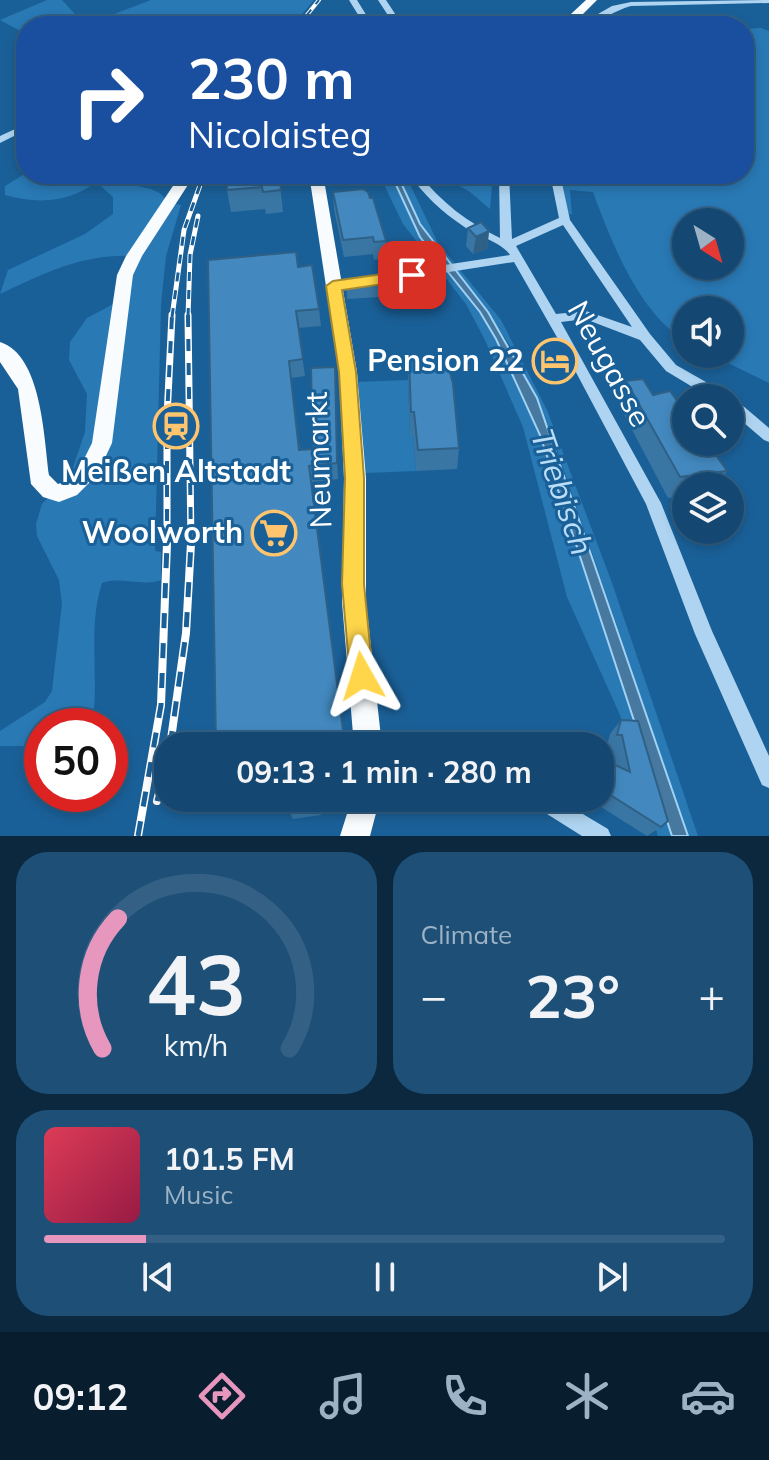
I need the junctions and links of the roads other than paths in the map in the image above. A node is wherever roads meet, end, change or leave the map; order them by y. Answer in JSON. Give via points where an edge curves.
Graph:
{"nodes":[{"id":1,"x":592,"y":0,"type":"edge"},
{"id":2,"x":769,"y":1,"type":"edge"},
{"id":3,"x":623,"y":3,"type":"edge"},
{"id":4,"x":575,"y":16,"type":"edge"},
{"id":5,"x":599,"y":16,"type":"edge"},
{"id":6,"x":181,"y":184,"type":"edge"},
{"id":7,"x":318,"y":184,"type":"edge"},
{"id":8,"x":422,"y":184,"type":"edge"},
{"id":9,"x":504,"y":184,"type":"edge"},
{"id":10,"x":557,"y":184,"type":"edge"},
{"id":11,"x":565,"y":220,"type":"junction"},
{"id":12,"x":509,"y":245,"type":"junction"},
{"id":13,"x":516,"y":258,"type":"junction"},
{"id":14,"x":333,"y":286,"type":"junction"},
{"id":15,"x":552,"y":319,"type":"junction"},
{"id":16,"x":645,"y":337,"type":"junction"},
{"id":17,"x":0,"y":349,"type":"edge"},
{"id":18,"x":698,"y":384,"type":"edge"},
{"id":19,"x":744,"y":414,"type":"edge"},
{"id":20,"x":769,"y":436,"type":"edge"},
{"id":21,"x":367,"y":732,"type":"edge"},
{"id":22,"x":769,"y":778,"type":"edge"},
{"id":23,"x":362,"y":812,"type":"edge"},
{"id":24,"x":562,"y":812,"type":"edge"},
{"id":25,"x":355,"y":836,"type":"edge"},
{"id":26,"x":601,"y":836,"type":"edge"}],
"edges":[{"from":1,"to":4,"type":"main road"},
{"from":2,"to":3,"type":"street"},
{"from":3,"to":5,"type":"street"},
{"from":6,"to":17,"type":"main road","via":[[125,275],[102,443],[90,469],[69,489],[51,491],[39,478],[28,389]]},
{"from":7,"to":14,"type":"main road","name":"Neumarkt"},
{"from":8,"to":12,"type":"street","via":[[480,233]]},
{"from":9,"to":12,"type":"street","name":"Neugasse"},
{"from":10,"to":11,"type":"street"},
{"from":11,"to":12,"type":"street"},
{"from":11,"to":16,"type":"street"},
{"from":12,"to":13,"type":"street","name":"Neugasse"},
{"from":13,"to":14,"type":"street"},
{"from":13,"to":15,"type":"street","name":"Neugasse"},
{"from":14,"to":21,"type":"main road","name":"Neumarkt","via":[[348,372],[355,478],[354,602]]},
{"from":15,"to":16,"type":"street","via":[[586,315]]},
{"from":15,"to":22,"type":"street","name":"Neugasse","via":[[659,516],[704,634]]},
{"from":16,"to":18,"type":"street","via":[[671,368]]},
{"from":19,"to":20,"type":"street"},
{"from":23,"to":25,"type":"main road"},
{"from":24,"to":26,"type":"street"}]}
